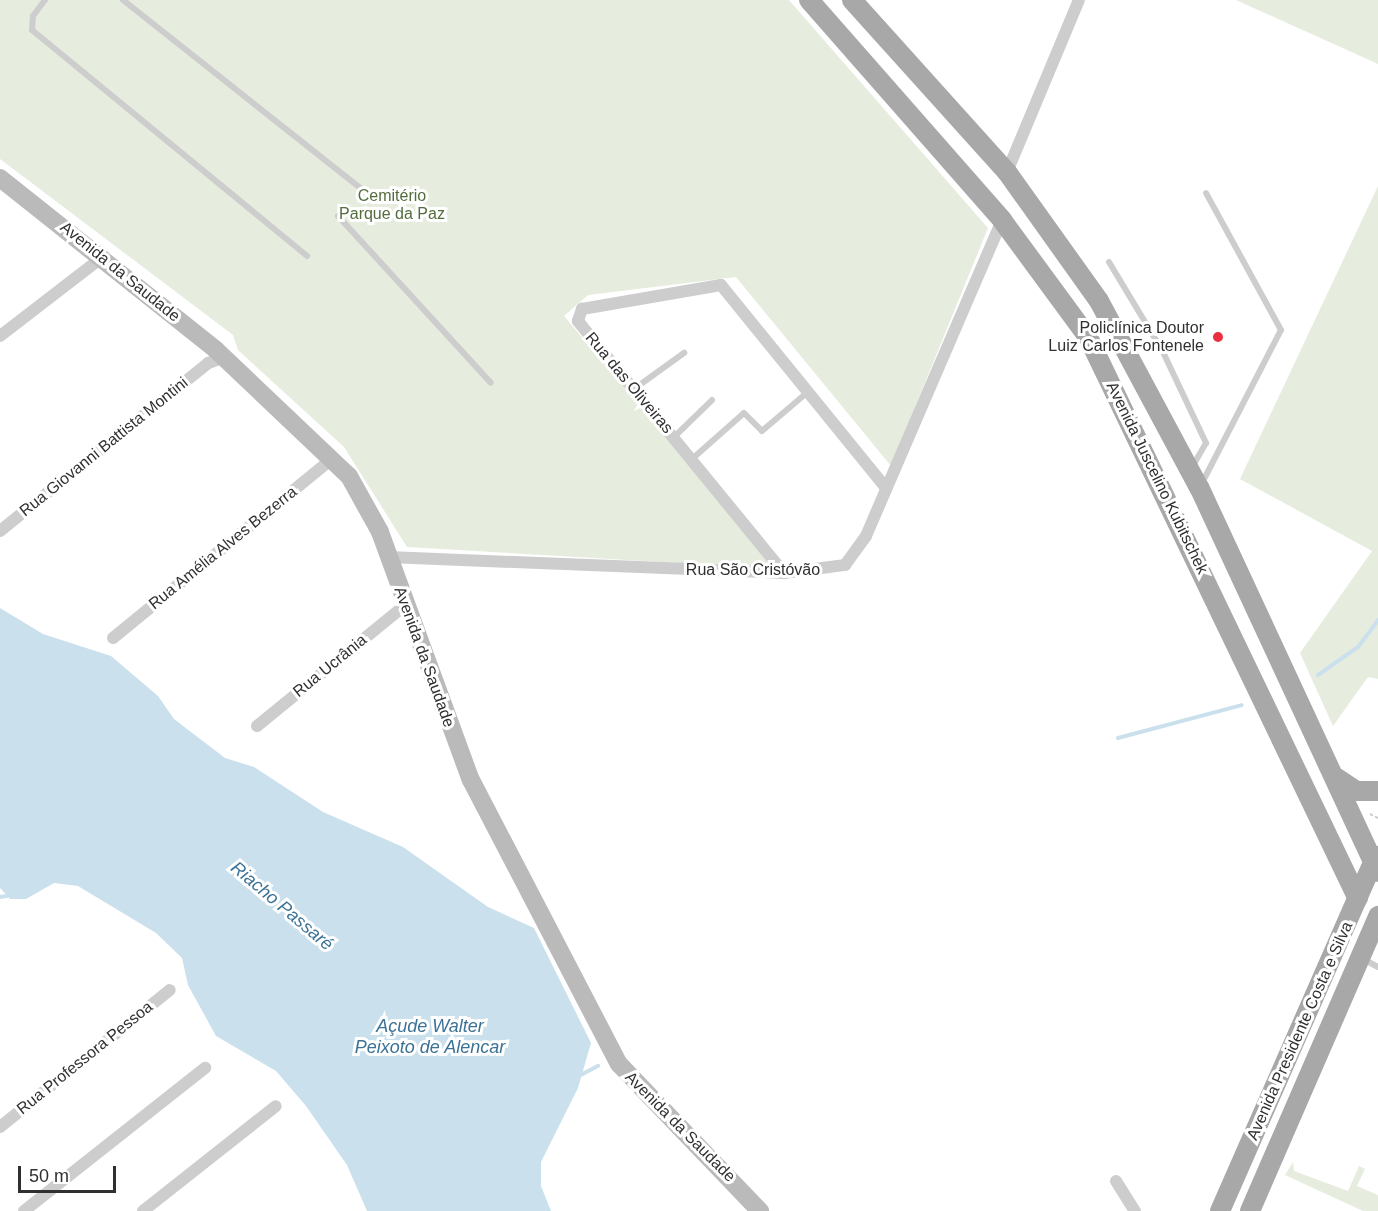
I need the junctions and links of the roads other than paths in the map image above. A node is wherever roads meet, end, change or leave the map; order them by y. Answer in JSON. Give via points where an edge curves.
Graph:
{"nodes":[{"id":1,"x":45,"y":0,"type":"edge"},
{"id":2,"x":123,"y":0,"type":"edge"},
{"id":3,"x":809,"y":0,"type":"edge"},
{"id":4,"x":852,"y":0,"type":"edge"},
{"id":5,"x":1079,"y":0,"type":"edge"},
{"id":6,"x":1007,"y":172,"type":"junction"},
{"id":7,"x":0,"y":178,"type":"edge"},
{"id":8,"x":360,"y":188,"type":"dead end"},
{"id":9,"x":1206,"y":193,"type":"dead end"},
{"id":10,"x":338,"y":216,"type":"dead end"},
{"id":11,"x":1002,"y":220,"type":"junction"},
{"id":12,"x":1061,"y":243,"type":"junction"},
{"id":13,"x":104,"y":256,"type":"junction"},
{"id":14,"x":307,"y":256,"type":"dead end"},
{"id":15,"x":1035,"y":262,"type":"junction"},
{"id":16,"x":1109,"y":262,"type":"dead end"},
{"id":17,"x":0,"y":336,"type":"edge"},
{"id":18,"x":684,"y":353,"type":"dead end"},
{"id":19,"x":216,"y":357,"type":"junction"},
{"id":20,"x":490,"y":383,"type":"dead end"},
{"id":21,"x":634,"y":389,"type":"junction"},
{"id":22,"x":809,"y":391,"type":"junction"},
{"id":23,"x":712,"y":400,"type":"dead end"},
{"id":24,"x":674,"y":437,"type":"junction"},
{"id":25,"x":333,"y":458,"type":"junction"},
{"id":26,"x":692,"y":459,"type":"junction"},
{"id":27,"x":1190,"y":470,"type":"junction"},
{"id":28,"x":886,"y":488,"type":"junction"},
{"id":29,"x":1200,"y":489,"type":"junction"},
{"id":30,"x":0,"y":531,"type":"edge"},
{"id":31,"x":388,"y":557,"type":"junction"},
{"id":32,"x":784,"y":573,"type":"junction"},
{"id":33,"x":404,"y":606,"type":"junction"},
{"id":34,"x":113,"y":638,"type":"dead end"},
{"id":35,"x":257,"y":726,"type":"dead end"},
{"id":36,"x":1337,"y":778,"type":"junction"},
{"id":37,"x":1378,"y":791,"type":"edge"},
{"id":38,"x":1377,"y":861,"type":"edge"},
{"id":39,"x":1378,"y":895,"type":"edge"},
{"id":40,"x":1358,"y":899,"type":"junction"},
{"id":41,"x":1378,"y":916,"type":"edge"},
{"id":42,"x":1369,"y":963,"type":"edge"},
{"id":43,"x":170,"y":990,"type":"dead end"},
{"id":44,"x":205,"y":1068,"type":"dead end"},
{"id":45,"x":276,"y":1106,"type":"dead end"},
{"id":46,"x":0,"y":1127,"type":"edge"},
{"id":47,"x":1116,"y":1180,"type":"dead end"},
{"id":48,"x":24,"y":1211,"type":"edge"},
{"id":49,"x":143,"y":1211,"type":"edge"},
{"id":50,"x":760,"y":1211,"type":"edge"},
{"id":51,"x":1135,"y":1211,"type":"edge"},
{"id":52,"x":1220,"y":1211,"type":"edge"},
{"id":53,"x":1250,"y":1211,"type":"edge"}],
"edges":[{"from":1,"to":14,"type":"lane","via":[[33,16],[32,30]]},
{"from":2,"to":8,"type":"lane"},
{"from":3,"to":11,"type":"main road","name":"Avenida Juscelino Kubitschek"},
{"from":4,"to":6,"type":"main road","name":"Avenida Juscelino Kubitschek"},
{"from":5,"to":6,"type":"street"},
{"from":6,"to":12,"type":"main road","name":"Avenida Juscelino Kubitschek"},
{"from":7,"to":13,"type":"street","name":"Avenida da Saudade"},
{"from":9,"to":29,"type":"lane","via":[[1281,330]]},
{"from":10,"to":20,"type":"lane"},
{"from":11,"to":15,"type":"main road","name":"Avenida Juscelino Kubitschek"},
{"from":11,"to":28,"type":"street","name":"Rua São Cristóvão"},
{"from":12,"to":15,"type":"main road"},
{"from":12,"to":27,"type":"main road","name":"Avenida Juscelino Kubitschek","via":[[1125,345]]},
{"from":13,"to":17,"type":"street"},
{"from":13,"to":19,"type":"street","name":"Avenida da Saudade"},
{"from":15,"to":40,"type":"main road","name":"Avenida Juscelino Kubitschek","via":[[1088,337]]},
{"from":16,"to":27,"type":"lane","via":[[1163,352],[1206,443]]},
{"from":18,"to":21,"type":"lane"},
{"from":19,"to":25,"type":"street","name":"Avenida da Saudade"},
{"from":19,"to":30,"type":"street","name":"Rua Giovanni Battista Montini"},
{"from":21,"to":22,"type":"street","name":"Rua das Oliveiras","via":[[578,321],[579,312],[611,299],[715,284],[728,291]]},
{"from":21,"to":24,"type":"street","name":"Rua das Oliveiras"},
{"from":22,"to":26,"type":"lane","via":[[762,431],[744,413]]},
{"from":22,"to":28,"type":"street","name":"Rua das Oliveiras"},
{"from":23,"to":24,"type":"lane"},
{"from":24,"to":26,"type":"street","name":"Rua das Oliveiras"},
{"from":25,"to":31,"type":"street","name":"Avenida da Saudade","via":[[368,506]]},
{"from":25,"to":34,"type":"street","name":"Rua Amélia Alves Bezerra"},
{"from":26,"to":32,"type":"street","name":"Rua das Oliveiras"},
{"from":27,"to":29,"type":"main road","name":"Avenida Juscelino Kubitschek"},
{"from":28,"to":32,"type":"street","name":"Rua São Cristóvão","via":[[866,536],[845,565]]},
{"from":29,"to":36,"type":"main road","name":"Avenida Juscelino Kubitschek"},
{"from":31,"to":32,"type":"street","name":"Rua São Cristóvão"},
{"from":31,"to":33,"type":"street","name":"Avenida da Saudade"},
{"from":33,"to":35,"type":"street","name":"Rua Ucrânia"},
{"from":33,"to":50,"type":"street","name":"Avenida da Saudade","via":[[471,780],[619,1064]]},
{"from":36,"to":37,"type":"main road","via":[[1366,794]]},
{"from":36,"to":38,"type":"main road","name":"Avenida Juscelino Kubitschek"},
{"from":38,"to":40,"type":"main road","name":"Avenida Presidente Costa e Silva"},
{"from":39,"to":40,"type":"main road"},
{"from":40,"to":52,"type":"main road","name":"Avenida Presidente Costa e Silva"},
{"from":41,"to":42,"type":"main road","name":"Avenida Presidente Costa e Silva"},
{"from":42,"to":53,"type":"main road","name":"Avenida Presidente Costa e Silva"},
{"from":43,"to":46,"type":"street","name":"Rua Professora Pessoa"},
{"from":44,"to":48,"type":"street"},
{"from":45,"to":49,"type":"street"},
{"from":47,"to":51,"type":"street"}]}
